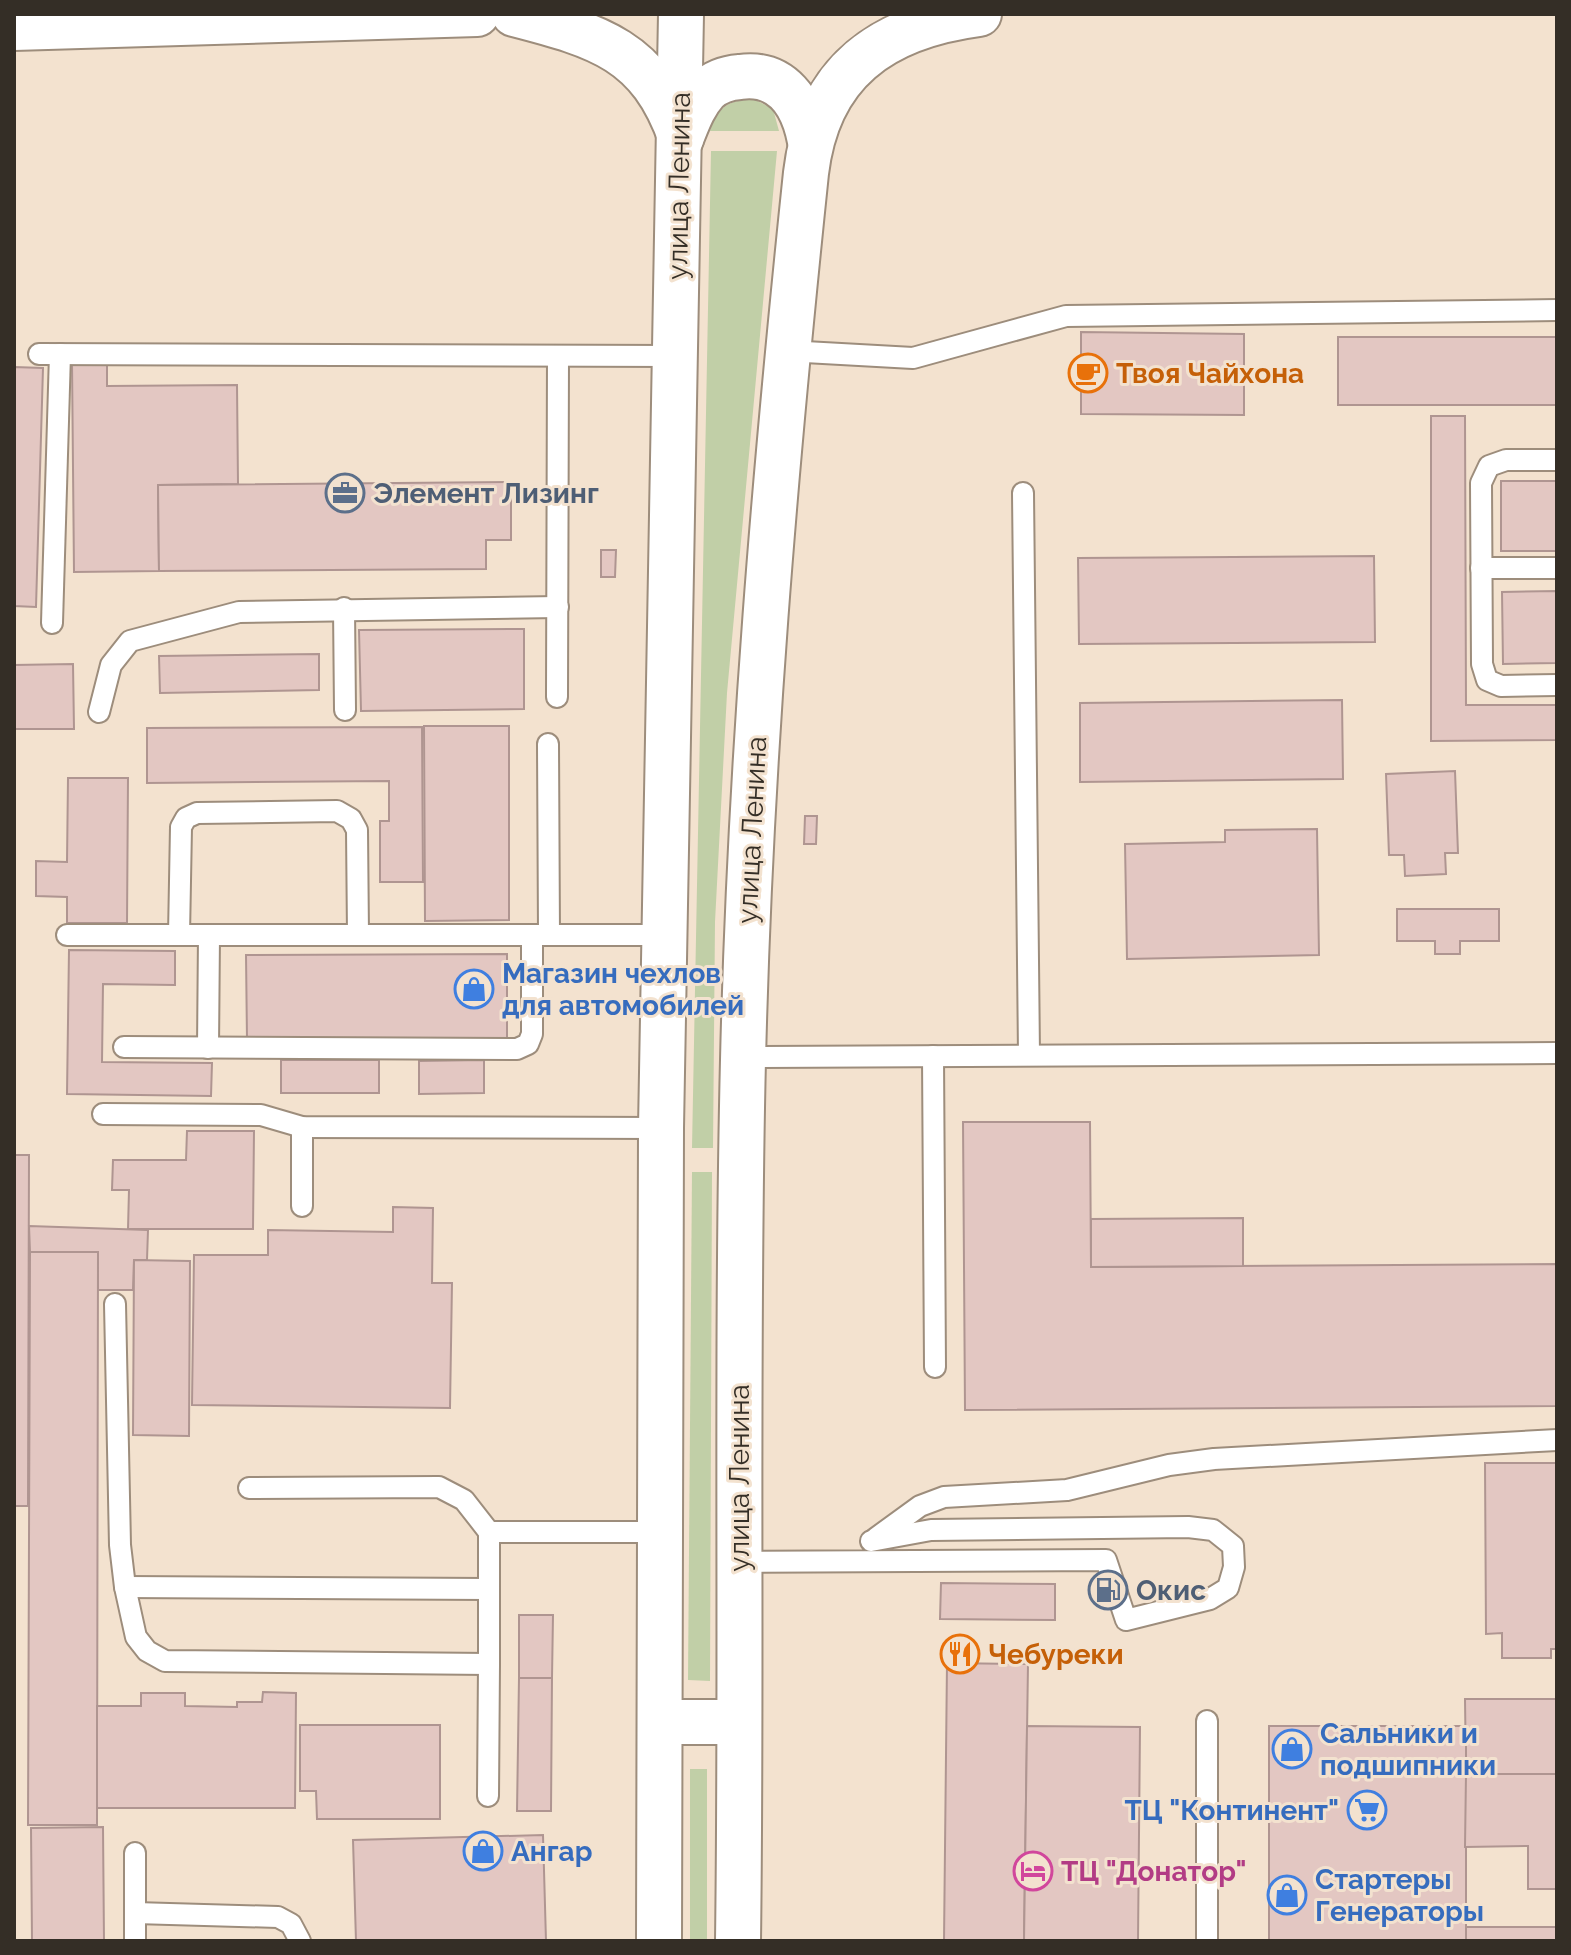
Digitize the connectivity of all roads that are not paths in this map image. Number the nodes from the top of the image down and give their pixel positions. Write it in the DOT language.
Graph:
graph roads {
  1 [pos="477,14"];
  2 [pos="514,14"];
  3 [pos="682,14"];
  4 [pos="979,14"];
  5 [pos="14,28"];
  6 [pos="681,139"];
  7 [pos="810,141"];
  8 [pos="1557,310"];
  9 [pos="787,351"];
  10 [pos="558,356"];
  11 [pos="677,356"];
  12 [pos="1557,460"];
  13 [pos="1023,493"];
  14 [pos="1481,568"];
  15 [pos="1557,568"];
  16 [pos="558,607"];
  17 [pos="344,608"];
  18 [pos="52,623"];
  19 [pos="1557,685"];
  20 [pos="557,697"];
  21 [pos="345,710"];
  22 [pos="99,712"];
  23 [pos="548,744"];
  24 [pos="67,935"];
  25 [pos="179,935"];
  26 [pos="209,935"];
  27 [pos="358,935"];
  28 [pos="540,935"];
  29 [pos="666,935"];
  30 [pos="124,1047"];
  31 [pos="208,1048"];
  32 [pos="1557,1053"];
  33 [pos="1029,1055"];
  34 [pos="933,1056"];
  35 [pos="743,1057"];
  36 [pos="103,1114"];
  37 [pos="302,1127"];
  38 [pos="661,1128"];
  39 [pos="302,1206"];
  40 [pos="115,1304"];
  41 [pos="935,1367"];
  42 [pos="1557,1440"];
  43 [pos="249,1488"];
  44 [pos="489,1532"];
  45 [pos="661,1532"];
  46 [pos="871,1541"];
  47 [pos="739,1562"];
  48 [pos="840,1563"];
  49 [pos="125,1587"];
  50 [pos="488,1589"];
  51 [pos="489,1664"];
  52 [pos="1207,1721"];
  53 [pos="660,1722"];
  54 [pos="738,1722"];
  55 [pos="488,1796"];
  56 [pos="135,1853"];
  57 [pos="135,1913"];
  58 [pos="135,1941"];
  59 [pos="300,1941"];
  60 [pos="659,1941"];
  61 [pos="738,1941"];
  62 [pos="1207,1941"];
  1 -- 5 [label="main road"];
  2 -- 6 [label="main road"];
  3 -- 6 [label="main road, улица Ленина"];
  4 -- 7 [label="main road, улица Ленина"];
  6 -- 7 [label="main road"];
  6 -- 11 [label="main road, улица Ленина"];
  7 -- 9 [label="main road, улица Ленина"];
  8 -- 9 [label="lane"];
  9 -- 35 [label="main road, улица Ленина"];
  10 -- 11 [label="lane"];
  10 -- 16 [label="lane"];
  10 -- 18 [label="lane"];
  11 -- 29 [label="main road, улица Ленина"];
  12 -- 14 [label="lane"];
  13 -- 33 [label="lane"];
  14 -- 15 [label="lane"];
  14 -- 19 [label="lane"];
  16 -- 17 [label="lane"];
  16 -- 20 [label="lane"];
  17 -- 21 [label="lane"];
  17 -- 22 [label="lane"];
  23 -- 28 [label="lane"];
  24 -- 25 [label="lane"];
  25 -- 26 [label="lane"];
  25 -- 27 [label="lane"];
  26 -- 27 [label="lane"];
  26 -- 31 [label="lane"];
  27 -- 28 [label="lane"];
  28 -- 29 [label="lane"];
  28 -- 31 [label="lane"];
  29 -- 38 [label="main road, улица Ленина"];
  30 -- 31 [label="lane"];
  32 -- 33 [label="lane"];
  33 -- 34 [label="lane"];
  34 -- 35 [label="lane"];
  34 -- 41 [label="lane"];
  35 -- 47 [label="main road, улица Ленина"];
  36 -- 37 [label="lane"];
  37 -- 38 [label="lane"];
  37 -- 39 [label="lane"];
  38 -- 45 [label="main road, улица Ленина"];
  40 -- 49 [label="lane"];
  42 -- 46 [label="lane"];
  43 -- 44 [label="lane"];
  44 -- 45 [label="lane"];
  44 -- 50 [label="lane"];
  45 -- 53 [label="main road, улица Ленина"];
  46 -- 48 [label="lane"];
  46 -- 48 [label="lane"];
  47 -- 48 [label="lane"];
  47 -- 54 [label="main road, улица Ленина"];
  49 -- 50 [label="lane"];
  49 -- 51 [label="lane"];
  50 -- 51 [label="lane"];
  51 -- 55 [label="lane"];
  52 -- 62 [label="lane"];
  53 -- 54 [label="main road"];
  53 -- 60 [label="main road, улица Ленина"];
  54 -- 61 [label="main road, улица Ленина"];
  56 -- 57 [label="lane"];
  57 -- 58 [label="lane"];
  57 -- 59 [label="lane"];
}
